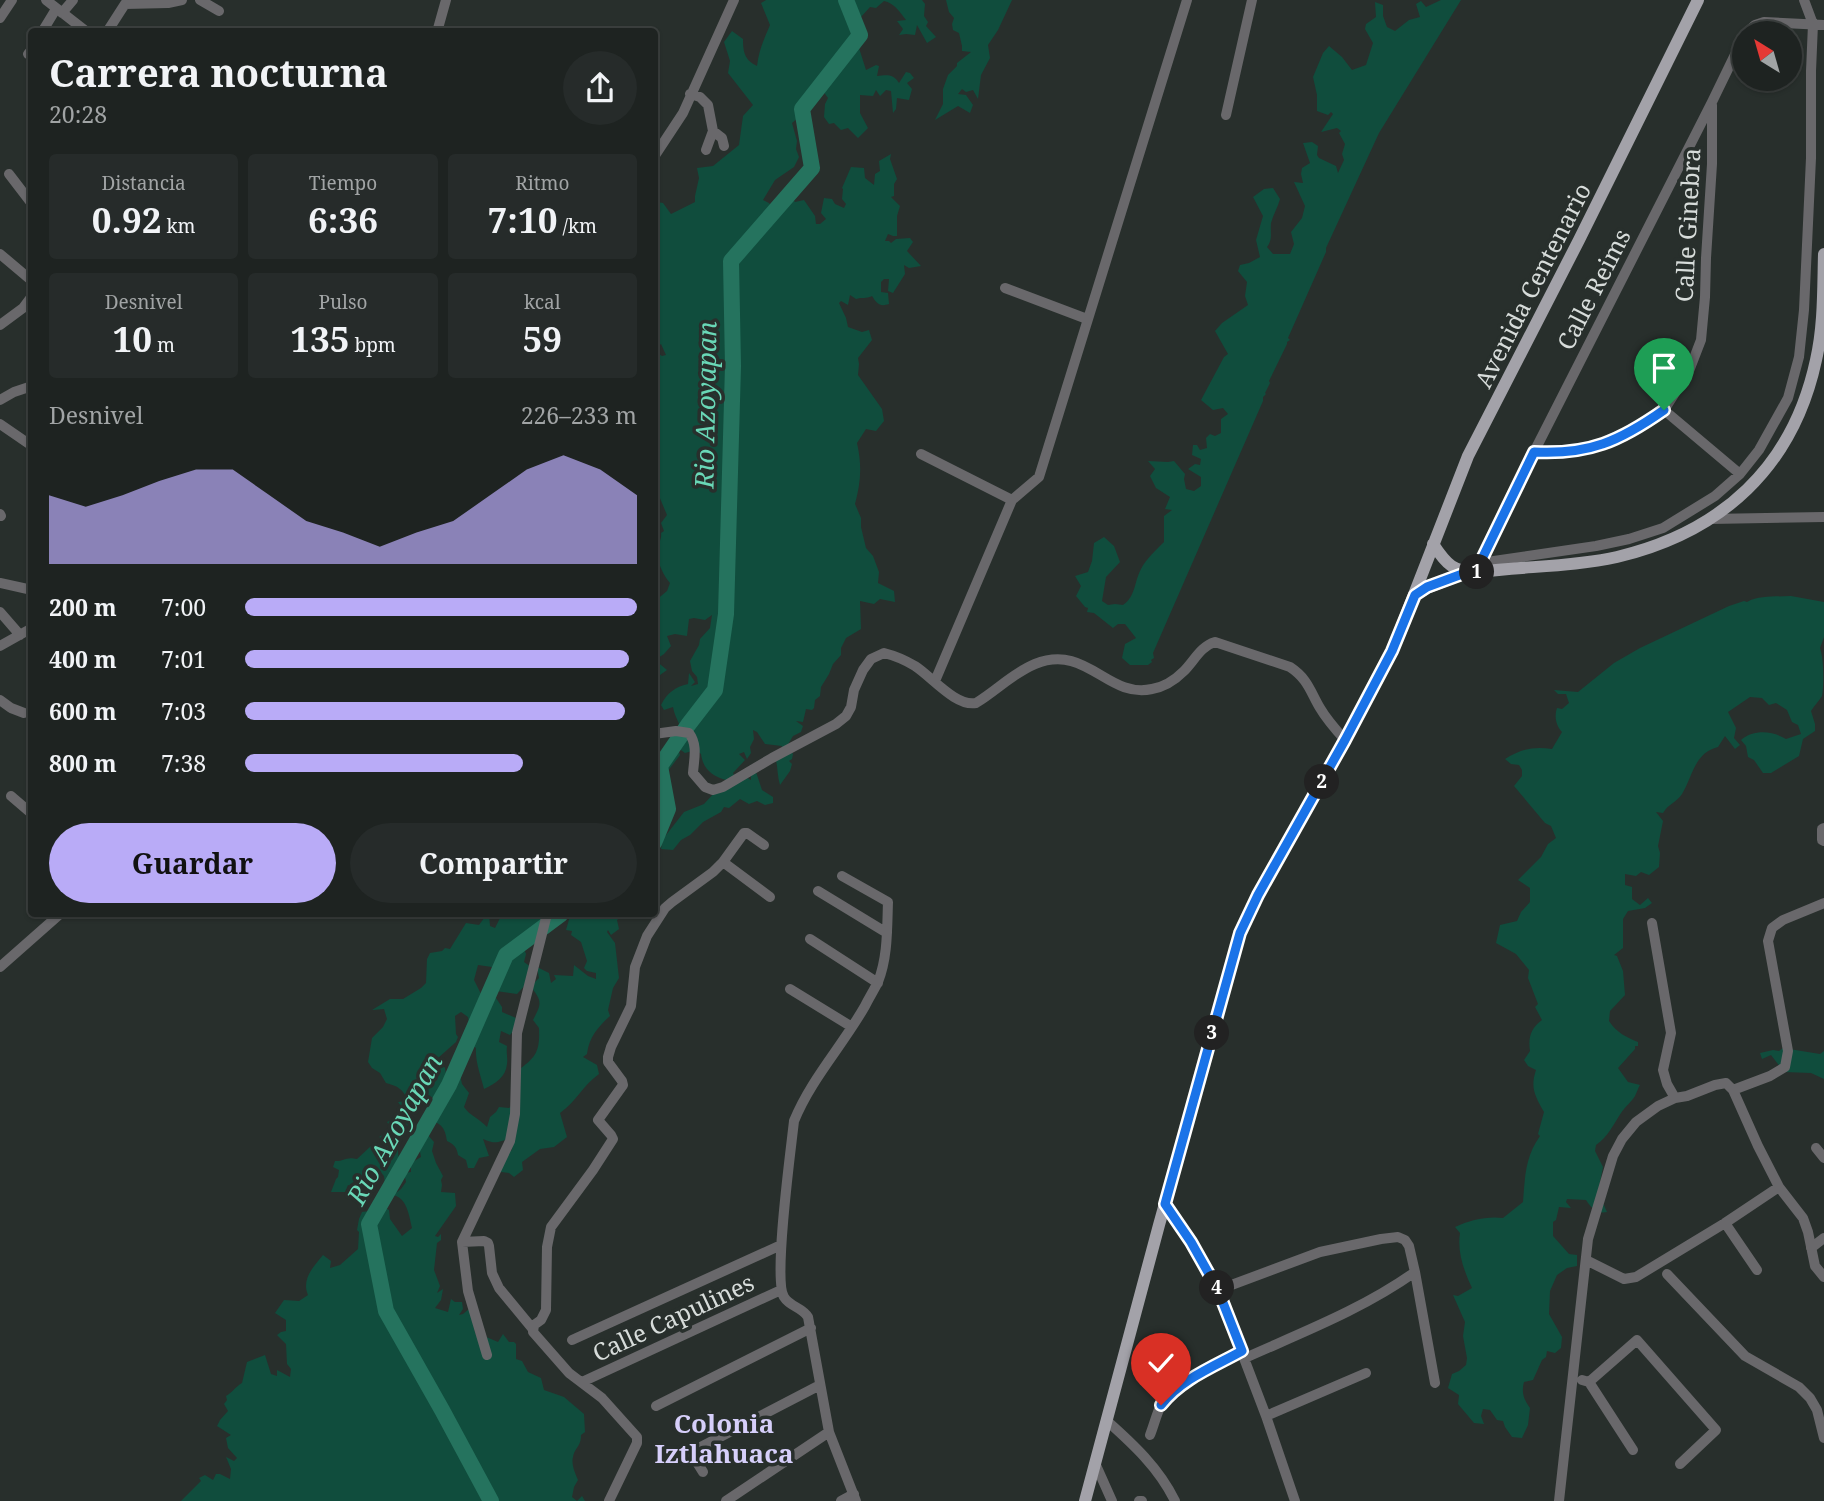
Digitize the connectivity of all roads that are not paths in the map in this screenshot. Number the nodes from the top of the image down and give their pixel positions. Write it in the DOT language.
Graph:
graph roads {
  1 [pos="12,0"];
  2 [pos="46,0"];
  3 [pos="73,0"];
  4 [pos="181,0"];
  5 [pos="200,0"];
  6 [pos="446,0"];
  7 [pos="734,0"];
  8 [pos="1187,0"];
  9 [pos="1252,0"];
  10 [pos="1698,0"];
  11 [pos="1804,0"];
  12 [pos="59,11"];
  13 [pos="219,11"];
  14 [pos="0,18"];
  15 [pos="1819,25"];
  16 [pos="45,28"];
  17 [pos="82,28"];
  18 [pos="110,28"];
  19 [pos="438,28"];
  20 [pos="1732,61"];
  21 [pos="690,94"];
  22 [pos="1712,102"];
  23 [pos="1226,115"];
  24 [pos="713,131"];
  25 [pos="724,146"];
  26 [pos="706,150"];
  27 [pos="658,151"];
  28 [pos="9,174"];
  29 [pos="28,199"];
  30 [pos="0,254"];
  31 [pos="1824,254"];
  32 [pos="28,278"];
  33 [pos="1005,288"];
  34 [pos="28,301"];
  35 [pos="1087,319"];
  36 [pos="0,325"];
  37 [pos="28,387"];
  38 [pos="0,400"];
  39 [pos="1664,410"];
  40 [pos="0,424"];
  41 [pos="28,443"];
  42 [pos="1534,452"];
  43 [pos="921,454"];
  44 [pos="1740,474"];
  45 [pos="1012,500"];
  46 [pos="1824,517"];
  47 [pos="1710,519"];
  48 [pos="1433,544"];
  49 [pos="1480,567"];
  50 [pos="1465,573"];
  51 [pos="0,583"];
  52 [pos="28,589"];
  53 [pos="1415,595"];
  54 [pos="0,612"];
  55 [pos="28,630"];
  56 [pos="20,635"];
  57 [pos="0,646"];
  58 [pos="935,681"];
  59 [pos="0,699"];
  60 [pos="24,713"];
  61 [pos="658,733"];
  62 [pos="1345,740"];
  63 [pos="11,796"];
  64 [pos="28,811"];
  65 [pos="1824,828"];
  66 [pos="1824,841"];
  67 [pos="764,845"];
  68 [pos="723,862"];
  69 [pos="842,876"];
  70 [pos="818,891"];
  71 [pos="770,897"];
  72 [pos="1824,903"];
  73 [pos="58,917"];
  74 [pos="546,917"];
  75 [pos="1652,923"];
  76 [pos="887,933"];
  77 [pos="810,939"];
  78 [pos="0,968"];
  79 [pos="877,983"];
  80 [pos="790,989"];
  81 [pos="852,1027"];
  82 [pos="1734,1090"];
  83 [pos="1675,1098"];
  84 [pos="1816,1148"];
  85 [pos="1824,1158"];
  86 [pos="1779,1187"];
  87 [pos="1165,1204"];
  88 [pos="1725,1223"];
  89 [pos="1824,1238"];
  90 [pos="463,1242"];
  91 [pos="781,1245"];
  92 [pos="1811,1248"];
  93 [pos="1586,1260"];
  94 [pos="1757,1270"];
  95 [pos="1415,1272"];
  96 [pos="1667,1274"];
  97 [pos="1824,1277"];
  98 [pos="781,1290"];
  99 [pos="1218,1290"];
  100 [pos="532,1328"];
  101 [pos="811,1328"];
  102 [pos="572,1340"];
  103 [pos="487,1355"];
  104 [pos="1244,1355"];
  105 [pos="1366,1373"];
  106 [pos="1573,1376"];
  107 [pos="582,1382"];
  108 [pos="1589,1382"];
  109 [pos="1435,1383"];
  110 [pos="820,1385"];
  111 [pos="656,1406"];
  112 [pos="1266,1416"];
  113 [pos="1106,1420"];
  114 [pos="829,1432"];
  115 [pos="1150,1435"];
  116 [pos="1824,1438"];
  117 [pos="1633,1450"];
  118 [pos="1095,1464"];
  119 [pos="1680,1464"];
  120 [pos="703,1472"];
  121 [pos="855,1498"];
  122 [pos="609,1501"];
  123 [pos="726,1501"];
  124 [pos="841,1501"];
  125 [pos="1085,1501"];
  126 [pos="1112,1501"];
  127 [pos="1175,1501"];
  128 [pos="1295,1501"];
  129 [pos="1559,1501"];
  1 -- 14 [label="street"];
  2 -- 12 [label="street"];
  3 -- 12 [label="street"];
  4 -- 18 [label="street"];
  5 -- 13 [label="street"];
  6 -- 19 [label="street"];
  7 -- 21 [label="street"];
  8 -- 35 [label="street"];
  9 -- 23 [label="street"];
  10 -- 48 [label="main road, Avenida Centenario"];
  11 -- 15 [label="street"];
  12 -- 16 [label="street"];
  12 -- 17 [label="street"];
  15 -- 44 [label="street"];
  20 -- 22 [label="street, Calle Reims"];
  21 -- 24 [label="street"];
  21 -- 27 [label="street"];
  22 -- 39 [label="street, Calle Ginebra"];
  22 -- 42 [label="street, Calle Reims"];
  24 -- 25 [label="street"];
  24 -- 26 [label="street"];
  28 -- 29 [label="street"];
  30 -- 32 [label="street"];
  31 -- 47 [label="main road"];
  33 -- 35 [label="street"];
  34 -- 36 [label="street"];
  35 -- 45 [label="street"];
  37 -- 38 [label="street"];
  39 -- 42 [label="street, Calle Ginebra"];
  39 -- 44 [label="street"];
  40 -- 41 [label="street"];
  42 -- 49 [label="street, Calle Reims"];
  43 -- 45 [label="street"];
  44 -- 49 [label="street"];
  45 -- 58 [label="street"];
  46 -- 47 [label="street"];
  47 -- 49 [label="main road"];
  48 -- 50 [label="main road"];
  48 -- 53 [label="main road, Avenida Centenario"];
  49 -- 50 [label="main road"];
  50 -- 53 [label="main road"];
  51 -- 52 [label="street"];
  53 -- 62 [label="main road, Avenida Centenario"];
  54 -- 56 [label="street"];
  55 -- 56 [label="street"];
  56 -- 57 [label="street"];
  58 -- 61 [label="street"];
  58 -- 62 [label="street"];
  59 -- 60 [label="street"];
  62 -- 87 [label="main road, Avenida Centenario"];
  63 -- 64 [label="street"];
  65 -- 66 [label="street"];
  67 -- 68 [label="street"];
  68 -- 71 [label="street"];
  68 -- 100 [label="street"];
  69 -- 76 [label="street"];
  70 -- 76 [label="street"];
  72 -- 82 [label="street"];
  73 -- 78 [label="street"];
  74 -- 90 [label="street"];
  75 -- 83 [label="street"];
  76 -- 79 [label="street"];
  77 -- 79 [label="street"];
  79 -- 81 [label="street"];
  80 -- 81 [label="street"];
  81 -- 91 [label="street"];
  82 -- 83 [label="street"];
  82 -- 86 [label="street"];
  83 -- 93 [label="street"];
  84 -- 85 [label="street"];
  86 -- 88 [label="street"];
  86 -- 92 [label="street"];
  87 -- 99 [label="street"];
  87 -- 113 [label="main road, Avenida Centenario"];
  88 -- 93 [label="street"];
  88 -- 94 [label="street"];
  89 -- 92 [label="street"];
  90 -- 100 [label="street"];
  90 -- 103 [label="street"];
  91 -- 98 [label="street"];
  91 -- 102 [label="street"];
  92 -- 97 [label="street"];
  93 -- 106 [label="street"];
  95 -- 99 [label="street"];
  95 -- 104 [label="street"];
  95 -- 109 [label="street"];
  96 -- 116 [label="street"];
  98 -- 101 [label="street"];
  98 -- 107 [label="street, Calle Capulines"];
  99 -- 104 [label="street"];
  100 -- 107 [label="street"];
  101 -- 110 [label="street"];
  101 -- 111 [label="street"];
  104 -- 112 [label="street"];
  104 -- 115 [label="street"];
  105 -- 112 [label="street"];
  106 -- 108 [label="street"];
  106 -- 129 [label="street"];
  107 -- 122 [label="street"];
  108 -- 117 [label="street"];
  108 -- 119 [label="street"];
  110 -- 114 [label="street"];
  110 -- 120 [label="street"];
  112 -- 128 [label="street"];
  113 -- 118 [label="main road, Avenida Centenario"];
  113 -- 127 [label="street"];
  114 -- 121 [label="street"];
  114 -- 123 [label="street"];
  118 -- 125 [label="main road, Avenida Centenario"];
  118 -- 126 [label="street"];
  121 -- 124 [label="street"];
}
